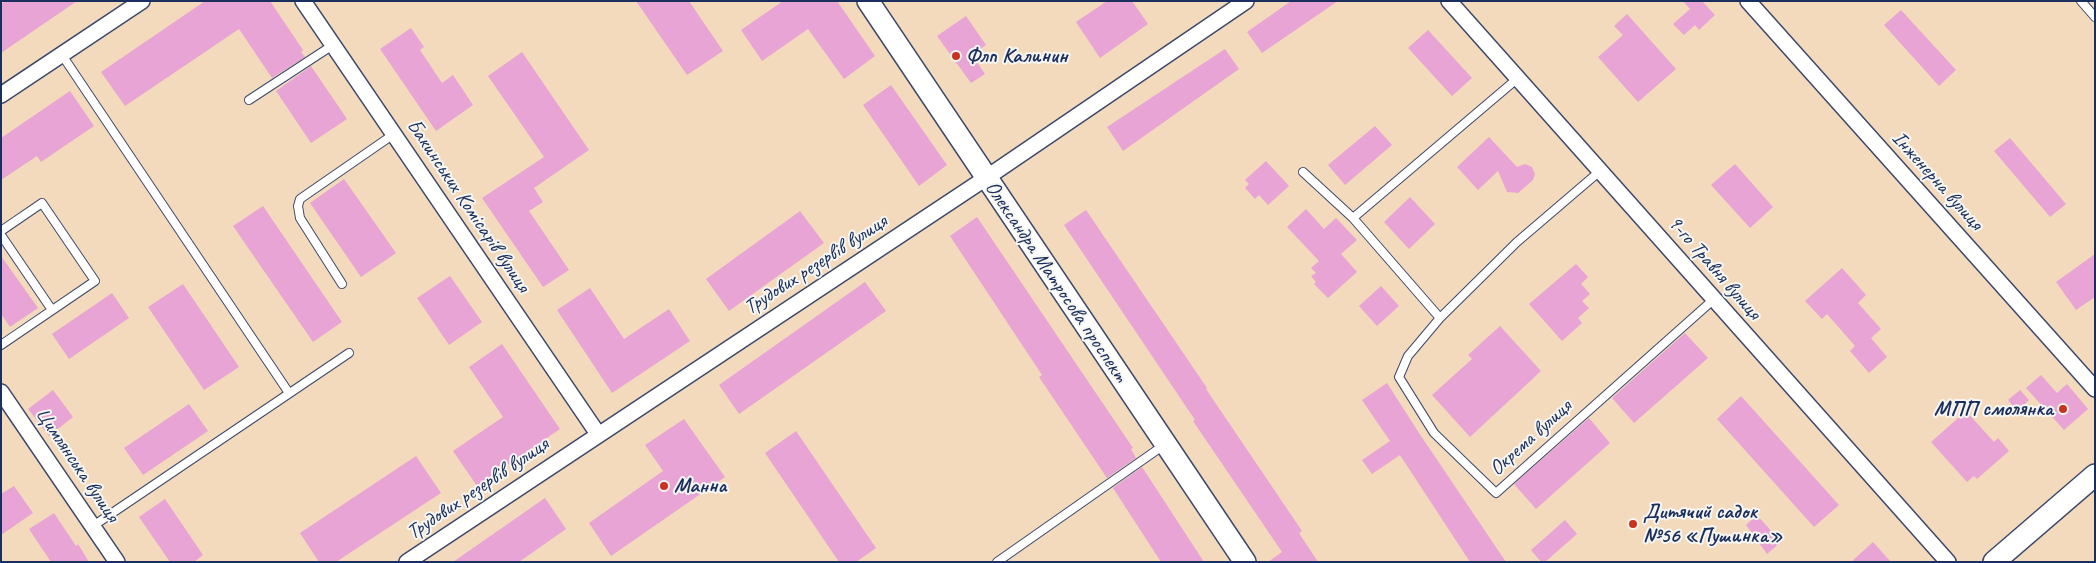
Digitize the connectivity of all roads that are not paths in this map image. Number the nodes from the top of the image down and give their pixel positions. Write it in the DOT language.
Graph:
graph roads {
  1 [pos="142,1"];
  2 [pos="303,1"];
  3 [pos="868,1"];
  4 [pos="1246,1"];
  5 [pos="1449,1"];
  6 [pos="1748,1"];
  7 [pos="2081,1"];
  8 [pos="2095,17"];
  9 [pos="333,45"];
  10 [pos="62,54"];
  11 [pos="1518,78"];
  12 [pos="1,95"];
  13 [pos="249,100"];
  14 [pos="394,134"];
  15 [pos="1600,171"];
  16 [pos="1303,172"];
  17 [pos="986,178"];
  18 [pos="1353,218"];
  19 [pos="1,231"];
  20 [pos="1,235"];
  21 [pos="342,284"];
  22 [pos="1713,300"];
  23 [pos="52,310"];
  24 [pos="1440,318"];
  25 [pos="1,344"];
  26 [pos="349,353"];
  27 [pos="2095,389"];
  28 [pos="1,392"];
  29 [pos="289,393"];
  30 [pos="598,434"];
  31 [pos="1166,444"];
  32 [pos="2095,476"];
  33 [pos="93,526"];
  34 [pos="2003,559"];
  35 [pos="117,562"];
  36 [pos="408,562"];
  37 [pos="997,562"];
  38 [pos="1245,562"];
  39 [pos="1948,562"];
  1 -- 10 [label="street"];
  2 -- 9 [label="street, Бакинських Комісарів вулиця"];
  3 -- 17 [label="main road, Олександра Матросова проспект"];
  4 -- 17 [label="street, Трудових резервів вулиця"];
  5 -- 11 [label="street, 9-го Травня вулиця"];
  6 -- 27 [label="street, Інженерна вулиця"];
  7 -- 8 [label="lane"];
  9 -- 13 [label="lane"];
  9 -- 14 [label="street, Бакинських Комісарів вулиця"];
  10 -- 12 [label="street"];
  10 -- 29 [label="lane"];
  11 -- 15 [label="street, 9-го Травня вулиця"];
  11 -- 18 [label="lane"];
  14 -- 21 [label="lane"];
  14 -- 30 [label="street, Бакинських Комісарів вулиця"];
  15 -- 22 [label="street, 9-го Травня вулиця"];
  15 -- 24 [label="lane, Окрема вулиця"];
  16 -- 18 [label="lane"];
  17 -- 30 [label="street, Трудових резервів вулиця"];
  17 -- 31 [label="main road, Олександра Матросова проспект"];
  18 -- 24 [label="lane"];
  19 -- 23 [label="lane"];
  20 -- 23 [label="lane"];
  22 -- 24 [label="lane, Окрема вулиця"];
  22 -- 39 [label="street, 9-го Травня вулиця"];
  23 -- 25 [label="lane"];
  26 -- 29 [label="lane"];
  28 -- 33 [label="street, Цимлянська вулиця"];
  29 -- 33 [label="lane"];
  30 -- 36 [label="street, Трудових резервів вулиця"];
  31 -- 37 [label="lane"];
  31 -- 38 [label="main road, Олександра Матросова проспект"];
  32 -- 34 [label="main road"];
  33 -- 35 [label="street, Цимлянська вулиця"];
}
